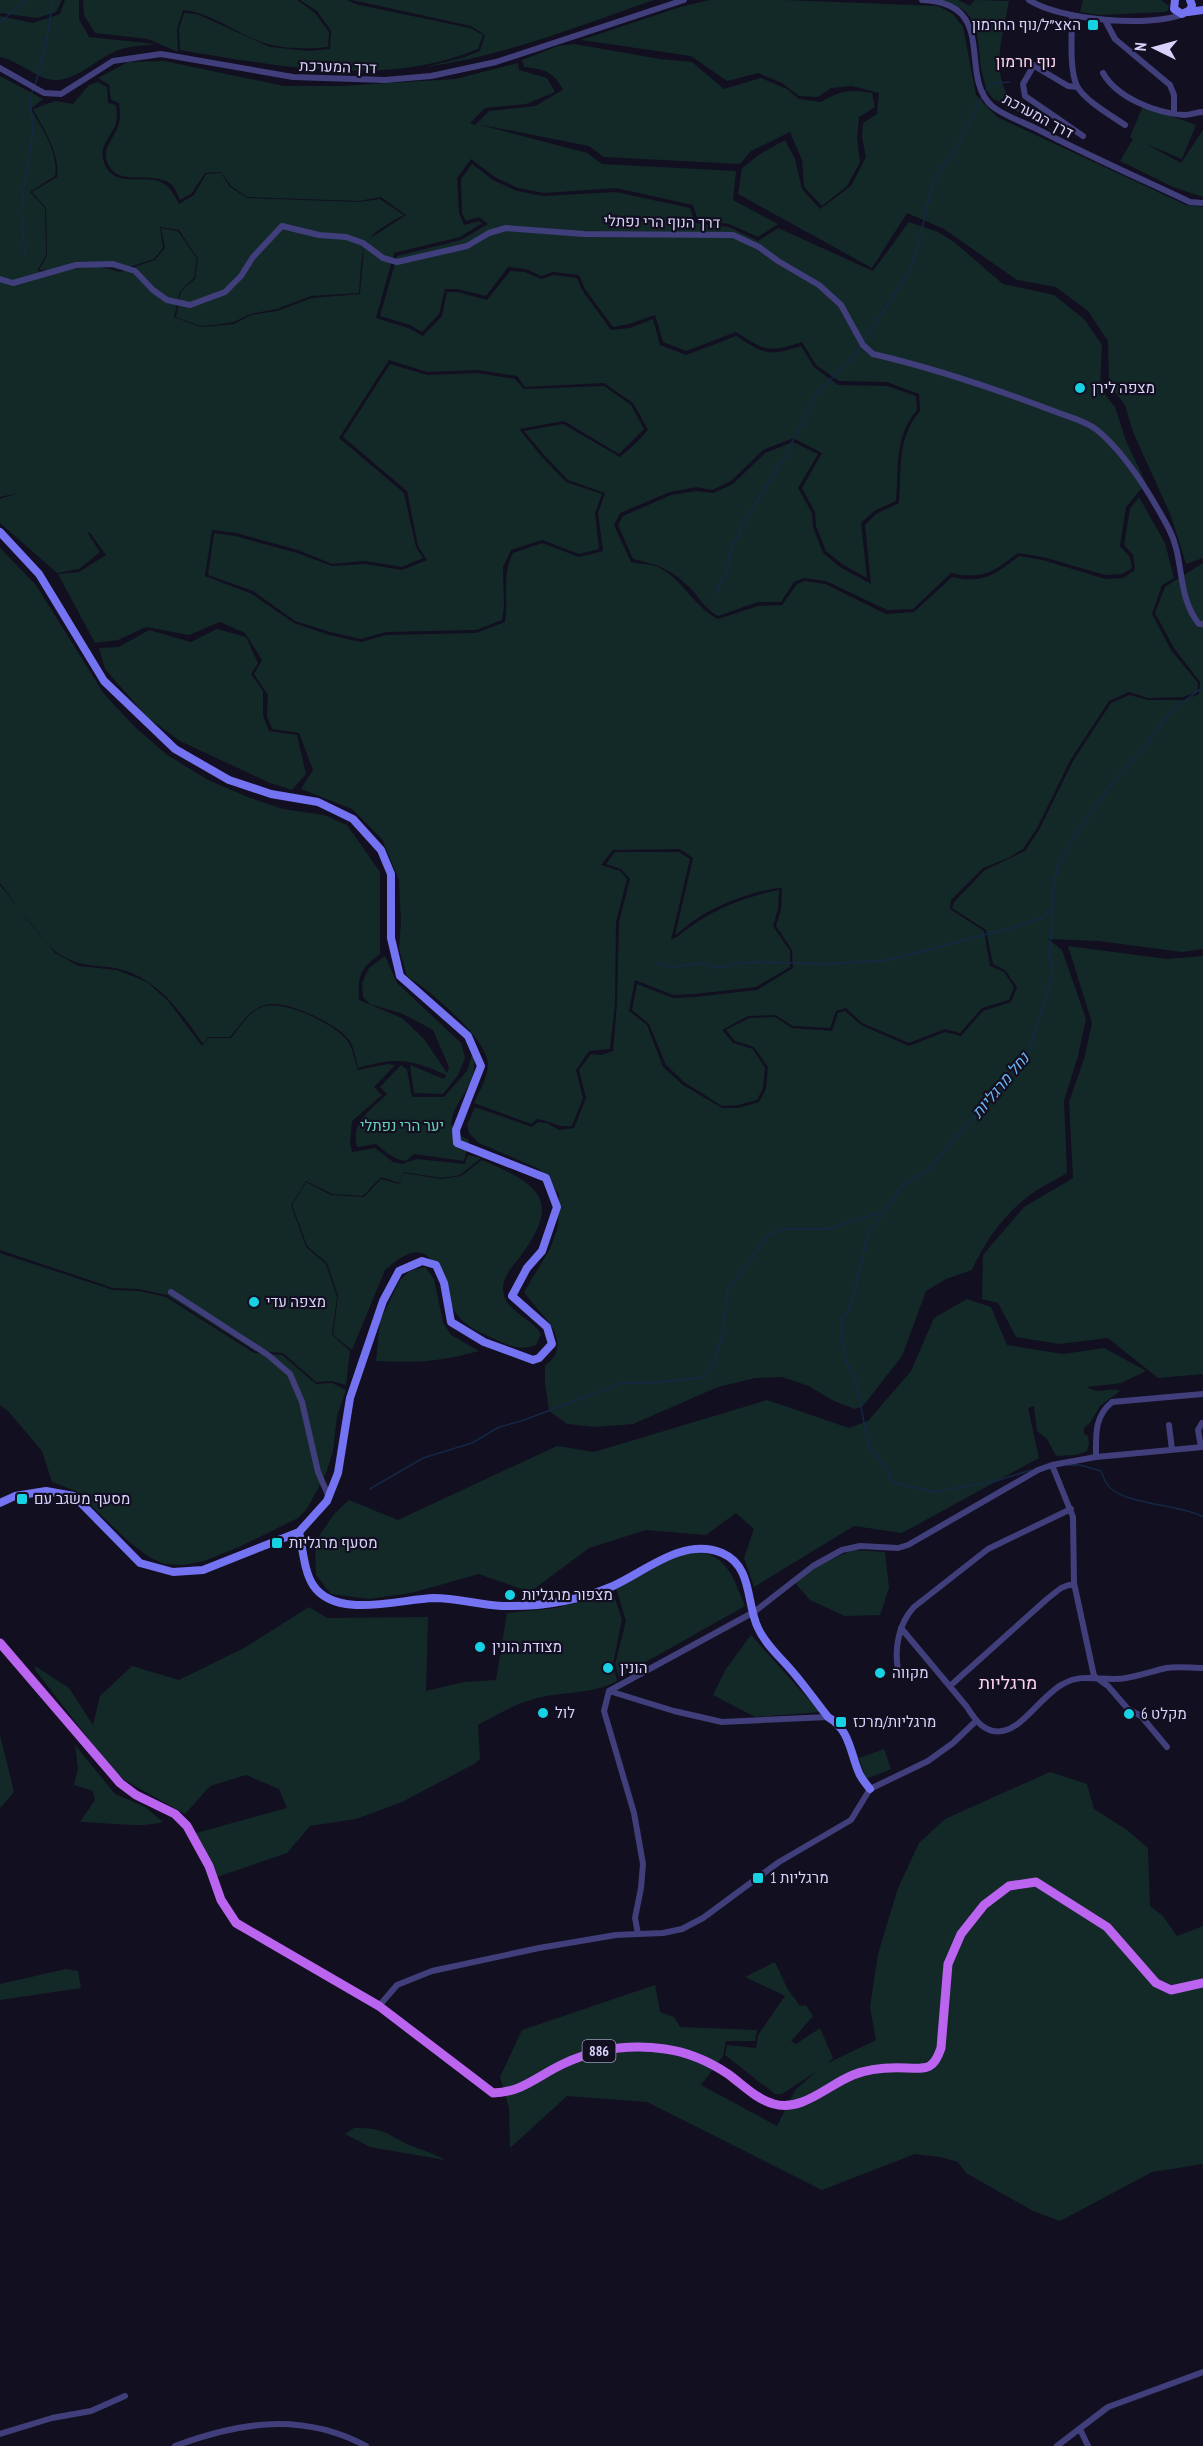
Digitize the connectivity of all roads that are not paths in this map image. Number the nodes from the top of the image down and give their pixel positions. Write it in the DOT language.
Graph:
graph roads {
  1 [pos="684,0"];
  2 [pos="922,0"];
  3 [pos="1029,0"];
  4 [pos="1191,1"];
  5 [pos="1173,4"];
  6 [pos="1203,10"];
  7 [pos="1185,13"];
  8 [pos="1072,15"];
  9 [pos="1167,19"];
  10 [pos="1105,20"];
  11 [pos="0,68"];
  12 [pos="1103,72"];
  13 [pos="1077,87"];
  14 [pos="1174,112"];
  15 [pos="1203,112"];
  16 [pos="1125,125"];
  17 [pos="1083,136"];
  18 [pos="1203,203"];
  19 [pos="0,279"];
  20 [pos="0,532"];
  21 [pos="1203,624"];
  22 [pos="171,1292"];
  23 [pos="1203,1394"];
  24 [pos="1202,1423"];
  25 [pos="1170,1425"];
  26 [pos="1202,1447"];
  27 [pos="1172,1450"];
  28 [pos="1096,1457"];
  29 [pos="1052,1465"];
  30 [pos="329,1497"];
  31 [pos="0,1503"];
  32 [pos="1071,1509"];
  33 [pos="299,1532"];
  34 [pos="1074,1583"];
  35 [pos="754,1612"];
  36 [pos="901,1628"];
  37 [pos="0,1643"];
  38 [pos="1203,1668"];
  39 [pos="898,1670"];
  40 [pos="1094,1676"];
  41 [pos="950,1686"];
  42 [pos="609,1691"];
  43 [pos="828,1717"];
  44 [pos="976,1721"];
  45 [pos="1167,1747"];
  46 [pos="870,1789"];
  47 [pos="638,1934"];
  48 [pos="1203,1983"];
  49 [pos="379,2006"];
  50 [pos="1203,2373"];
  51 [pos="125,2396"];
  52 [pos="1080,2429"];
  53 [pos="0,2434"];
  54 [pos="176,2446"];
  55 [pos="366,2446"];
  56 [pos="1057,2446"];
  57 [pos="1088,2446"];
  1 -- 11 [label="street, דרך המערכת"];
  2 -- 18 [label="street, דרך המערכת"];
  3 -- 8 [label="street"];
  4 -- 6 [label="main road"];
  4 -- 7 [label="main road"];
  5 -- 7 [label="main road"];
  5 -- 9 [label="street"];
  6 -- 7 [label="main road"];
  7 -- 9 [label="street"];
  8 -- 10 [label="street"];
  8 -- 13 [label="street"];
  9 -- 10 [label="street"];
  10 -- 14 [label="street"];
  12 -- 14 [label="street"];
  13 -- 16 [label="street"];
  13 -- 17 [label="street"];
  14 -- 15 [label="street"];
  19 -- 21 [label="street, דרך הנוף הרי נפתלי"];
  20 -- 30 [label="main road"];
  22 -- 30 [label="street"];
  23 -- 28 [label="street"];
  24 -- 26 [label="street"];
  25 -- 27 [label="street"];
  26 -- 27 [label="street"];
  27 -- 28 [label="street"];
  28 -- 29 [label="street"];
  29 -- 32 [label="street"];
  29 -- 35 [label="street"];
  30 -- 33 [label="main road"];
  31 -- 33 [label="main road"];
  32 -- 34 [label="street"];
  32 -- 36 [label="street"];
  33 -- 35 [label="main road"];
  34 -- 40 [label="street"];
  34 -- 41 [label="street"];
  35 -- 42 [label="street"];
  35 -- 43 [label="main road"];
  36 -- 39 [label="street"];
  36 -- 41 [label="street"];
  37 -- 49 [label="main road, 886"];
  38 -- 40 [label="street"];
  40 -- 44 [label="street"];
  40 -- 45 [label="street"];
  41 -- 44 [label="street"];
  42 -- 43 [label="street"];
  42 -- 47 [label="street"];
  43 -- 46 [label="main road"];
  44 -- 46 [label="street"];
  46 -- 47 [label="street"];
  47 -- 49 [label="street"];
  48 -- 49 [label="main road, 886"];
  50 -- 52 [label="street"];
  51 -- 53 [label="street"];
  52 -- 56 [label="street"];
  52 -- 57 [label="street"];
  54 -- 55 [label="street"];
}
